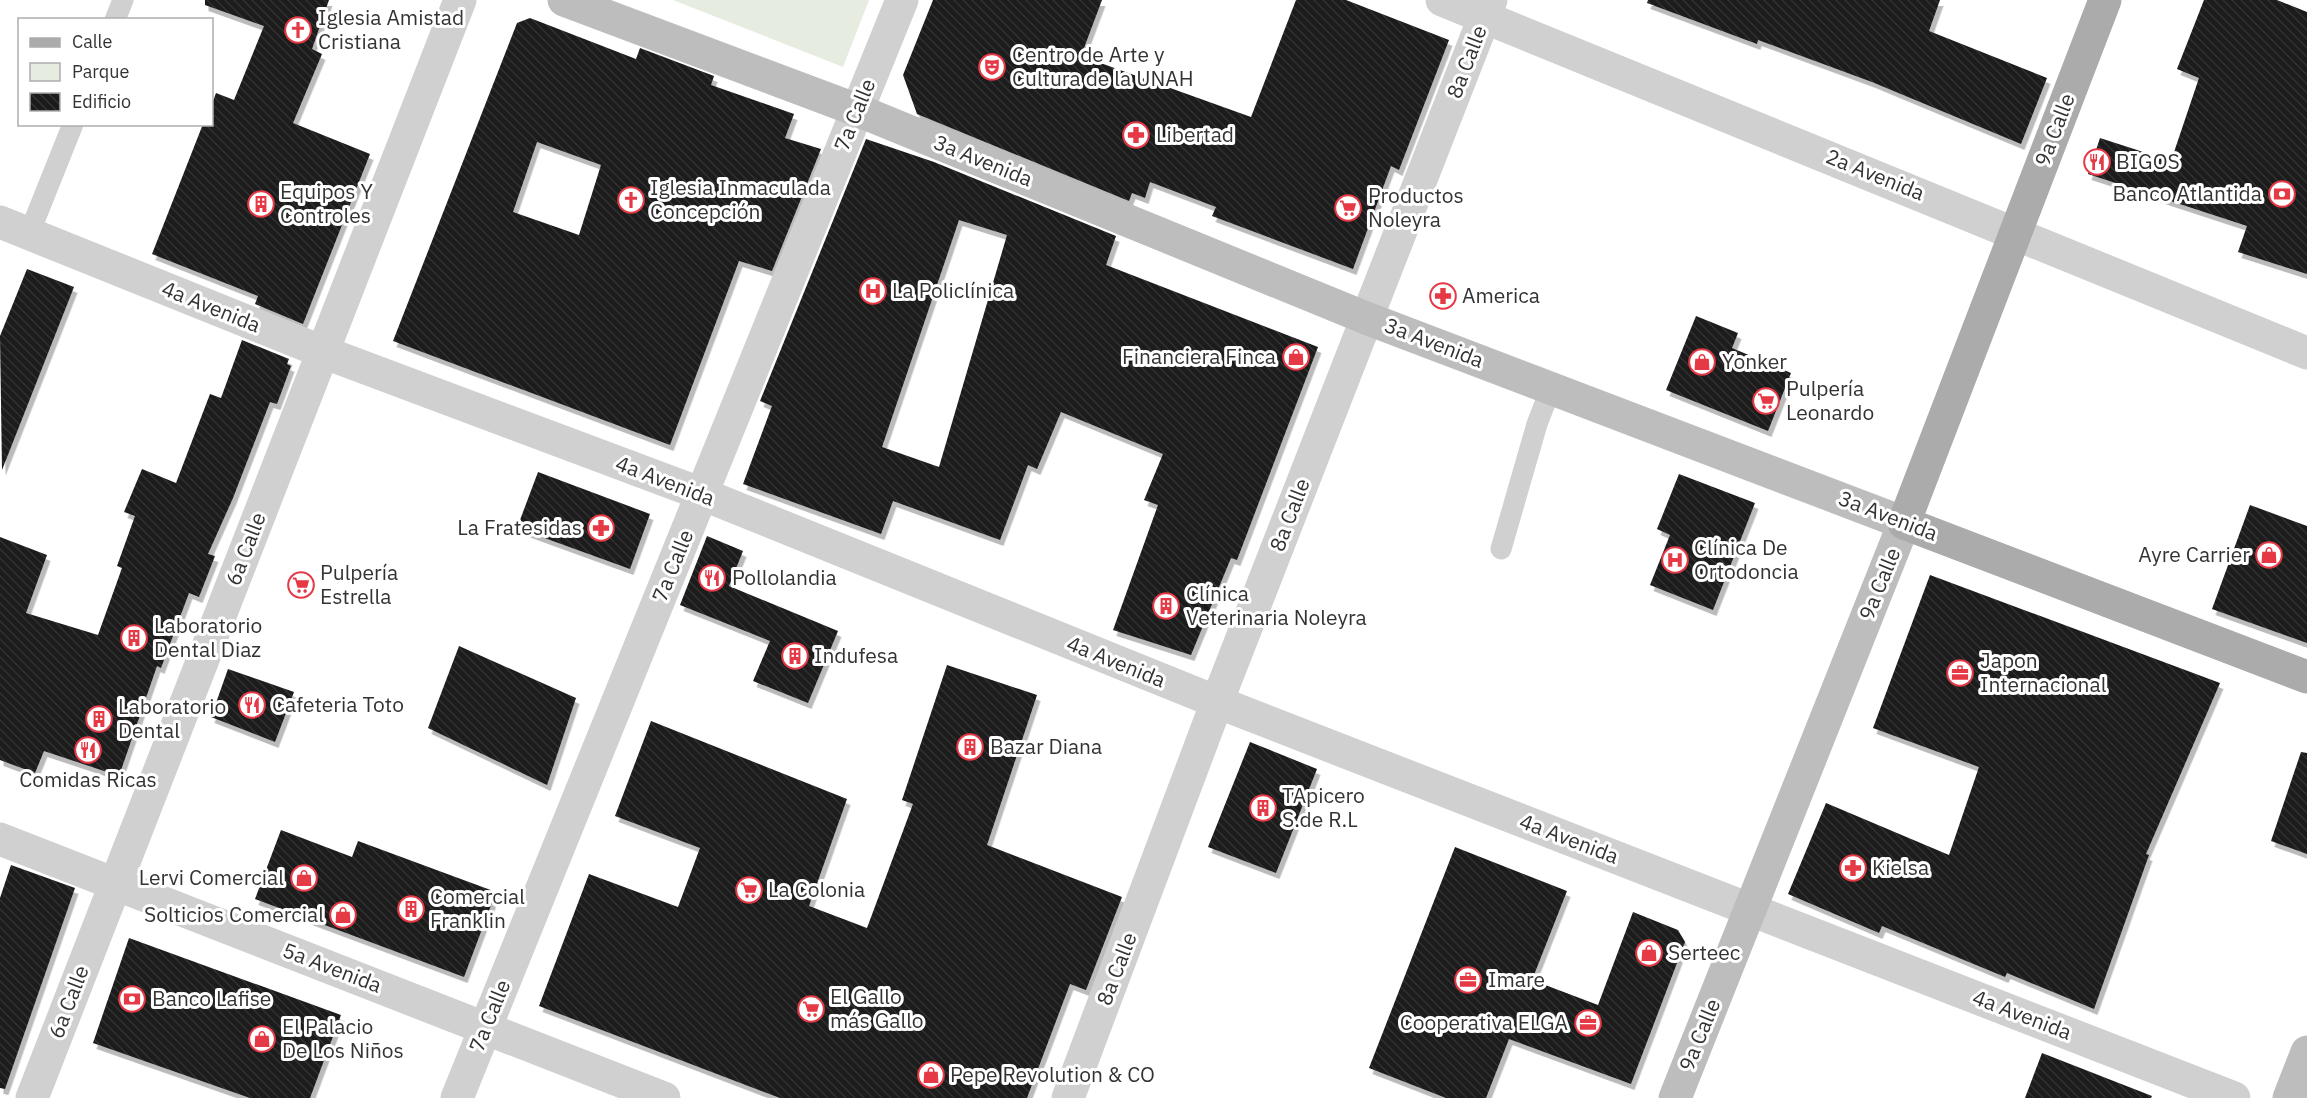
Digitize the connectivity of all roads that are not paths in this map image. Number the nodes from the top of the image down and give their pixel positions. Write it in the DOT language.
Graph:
graph roads {
  1 [pos="123,0"];
  2 [pos="460,0"];
  3 [pos="564,0"];
  4 [pos="902,0"];
  5 [pos="1442,0"];
  6 [pos="2105,0"];
  7 [pos="1488,8"];
  8 [pos="116,18"];
  9 [pos="857,110"];
  10 [pos="72,126"];
  11 [pos="14,228"];
  12 [pos="2016,232"];
  13 [pos="1366,318"];
  14 [pos="323,352"];
  15 [pos="2307,353"];
  16 [pos="1551,388"];
  17 [pos="702,494"];
  18 [pos="1904,522"];
  19 [pos="1501,549"];
  20 [pos="2307,677"];
  21 [pos="1217,702"];
  22 [pos="0,839"];
  23 [pos="115,884"];
  24 [pos="1750,909"];
  25 [pos="485,1028"];
  26 [pos="2307,1052"];
  27 [pos="32,1098"];
  28 [pos="457,1098"];
  29 [pos="664,1098"];
  30 [pos="1068,1098"];
  31 [pos="1675,1098"];
  32 [pos="2234,1098"];
  33 [pos="2289,1098"];
  1 -- 8 [label="lane"];
  2 -- 14 [label="street, 6a Calle"];
  3 -- 9 [label="street, 3a Avenida"];
  4 -- 9 [label="street, 7a Calle"];
  5 -- 7 [label="street, 2a Avenida"];
  6 -- 12 [label="main road, 9a Calle"];
  7 -- 12 [label="street, 2a Avenida"];
  7 -- 13 [label="street, 8a Calle"];
  9 -- 13 [label="street, 3a Avenida"];
  9 -- 17 [label="street, 7a Calle"];
  10 -- 11 [label="lane"];
  11 -- 14 [label="street, 4a Avenida"];
  12 -- 15 [label="street, 2a Avenida"];
  12 -- 18 [label="main road, 9a Calle"];
  13 -- 16 [label="street, 3a Avenida"];
  13 -- 21 [label="street, 8a Calle"];
  14 -- 17 [label="street, 4a Avenida"];
  14 -- 23 [label="street, 6a Calle"];
  16 -- 18 [label="street, 3a Avenida"];
  16 -- 19 [label="lane"];
  17 -- 21 [label="street, 4a Avenida"];
  17 -- 25 [label="street, 7a Calle"];
  18 -- 20 [label="main road, 3a Avenida"];
  18 -- 24 [label="street, 9a Calle"];
  21 -- 24 [label="street, 4a Avenida"];
  21 -- 30 [label="street, 8a Calle"];
  22 -- 23 [label="street, 5a Avenida"];
  23 -- 25 [label="street, 5a Avenida"];
  23 -- 27 [label="street, 6a Calle"];
  24 -- 31 [label="street, 9a Calle"];
  24 -- 32 [label="street, 4a Avenida"];
  25 -- 28 [label="street, 7a Calle"];
  25 -- 29 [label="street, 5a Avenida"];
  26 -- 33 [label="street"];
}
